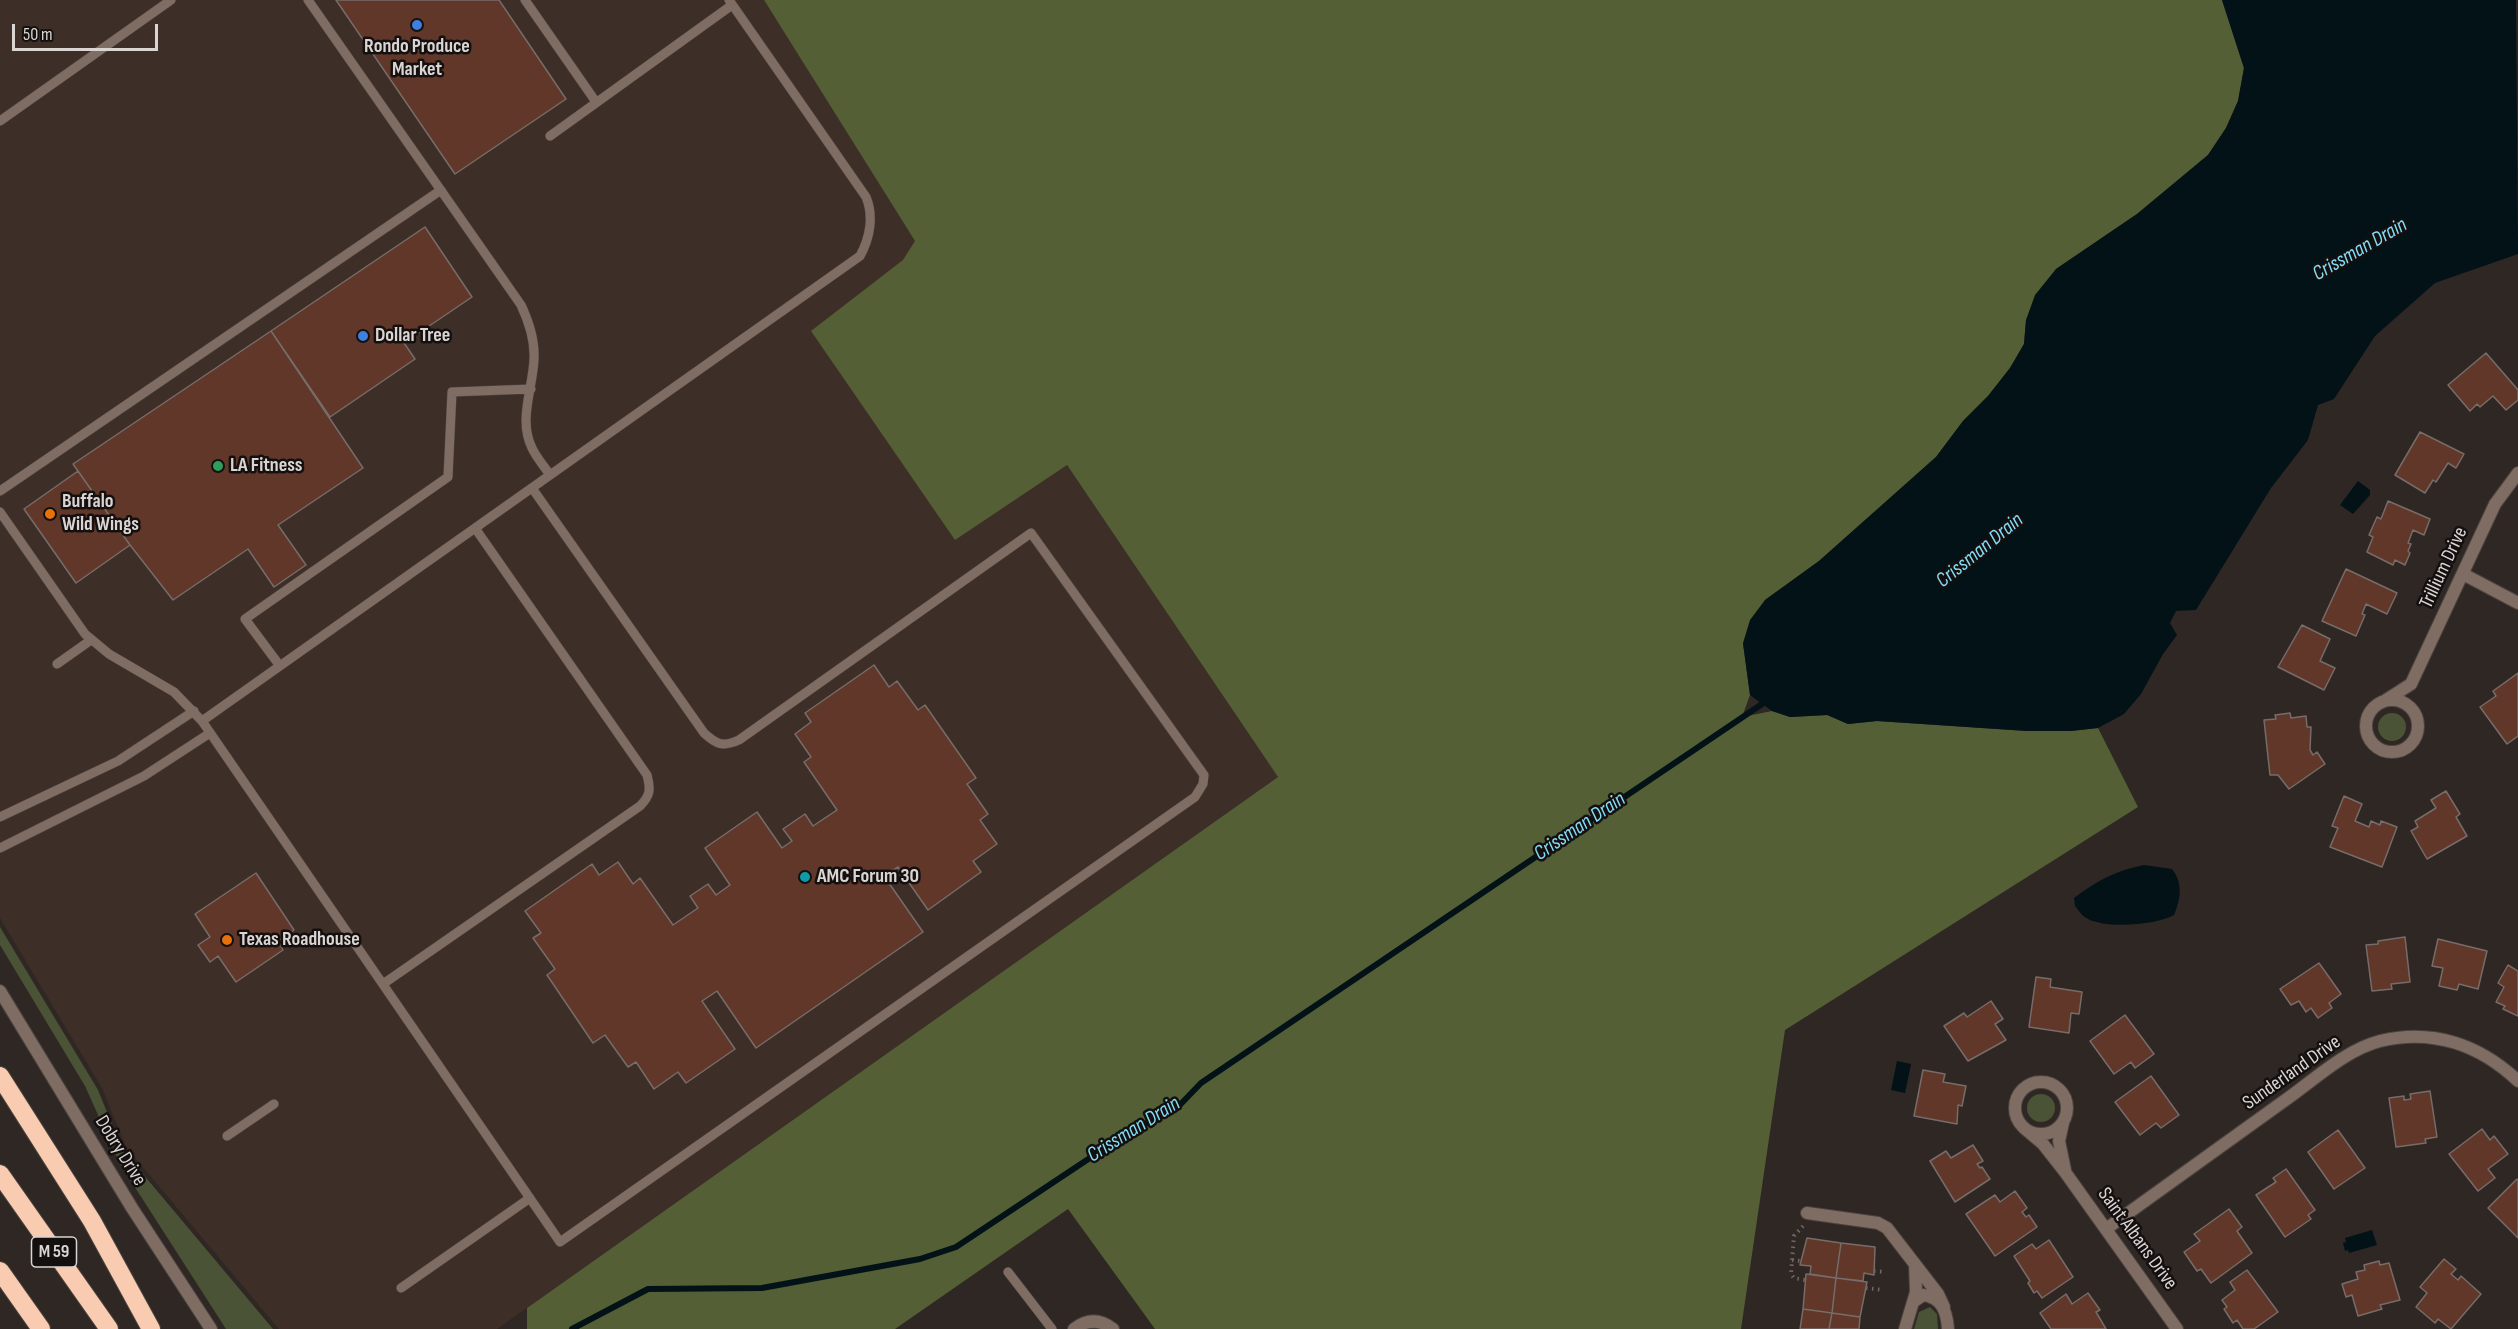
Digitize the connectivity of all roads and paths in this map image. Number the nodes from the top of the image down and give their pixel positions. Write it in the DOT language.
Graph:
graph roads {
  1 [pos="171,0"];
  2 [pos="308,0"];
  3 [pos="525,0"];
  4 [pos="731,2"];
  5 [pos="596,102"];
  6 [pos="0,121"];
  7 [pos="550,136"];
  8 [pos="441,190"];
  9 [pos="531,388"];
  10 [pos="2518,473"];
  11 [pos="550,475"];
  12 [pos="532,488"];
  13 [pos="0,491"];
  14 [pos="0,512"];
  15 [pos="475,528"];
  16 [pos="2463,574"];
  17 [pos="2518,603"];
  18 [pos="91,640"];
  19 [pos="57,664"];
  20 [pos="280,666"];
  21 [pos="2412,684"];
  22 [pos="2386,700"];
  23 [pos="194,711"];
  24 [pos="2416,714"];
  25 [pos="202,721"];
  26 [pos="210,733"];
  27 [pos="0,817"];
  28 [pos="0,848"];
  29 [pos="383,984"];
  30 [pos="0,991"];
  31 [pos="0,1076"];
  32 [pos="2518,1081"];
  33 [pos="274,1104"];
  34 [pos="2063,1123"];
  35 [pos="2024,1128"];
  36 [pos="227,1136"];
  37 [pos="2065,1172"];
  38 [pos="0,1174"];
  39 [pos="530,1198"];
  40 [pos="1806,1218"];
  41 [pos="2106,1229"];
  42 [pos="1792,1260"];
  43 [pos="1801,1262"];
  44 [pos="1914,1263"];
  45 [pos="0,1271"];
  46 [pos="1874,1271"];
  47 [pos="1008,1272"];
  48 [pos="1885,1272"];
  49 [pos="1805,1280"];
  50 [pos="401,1288"];
  51 [pos="1866,1288"];
  52 [pos="1883,1290"];
  53 [pos="1913,1302"];
  54 [pos="1944,1307"];
  55 [pos="41,1329"];
  56 [pos="108,1329"];
  57 [pos="151,1329"];
  58 [pos="211,1329"];
  59 [pos="1052,1329"];
  60 [pos="1074,1329"];
  61 [pos="1113,1329"];
  62 [pos="1905,1329"];
  63 [pos="1948,1329"];
  64 [pos="2177,1329"];
  1 -- 6 [label="lane"];
  2 -- 8 [label="lane"];
  3 -- 5 [label="lane"];
  4 -- 5 [label="lane"];
  4 -- 11 [label="lane"];
  5 -- 7 [label="lane"];
  8 -- 9 [label="lane"];
  8 -- 13 [label="lane"];
  9 -- 11 [label="lane"];
  9 -- 20 [label="lane"];
  10 -- 16 [label="street, Trillium Drive"];
  11 -- 12 [label="lane"];
  12 -- 15 [label="lane"];
  12 -- 39 [label="lane"];
  14 -- 18 [label="lane"];
  15 -- 20 [label="lane"];
  15 -- 29 [label="lane"];
  16 -- 17 [label="street"];
  16 -- 21 [label="street, Trillium Drive"];
  18 -- 19 [label="lane"];
  18 -- 23 [label="lane"];
  20 -- 25 [label="lane"];
  21 -- 22 [label="street"];
  21 -- 24 [label="street"];
  22 -- 24 [label="street"];
  22 -- 24 [label="street"];
  23 -- 25 [label="lane"];
  23 -- 27 [label="lane"];
  25 -- 26 [label="lane"];
  26 -- 28 [label="lane"];
  26 -- 29 [label="lane"];
  29 -- 39 [label="lane"];
  30 -- 58 [label="street, Dobry Drive"];
  31 -- 57 [label="highway"];
  32 -- 41 [label="street, Sunderland Drive"];
  33 -- 36 [label="lane"];
  34 -- 35 [label="street"];
  34 -- 35 [label="street, Saint Albans Drive"];
  34 -- 37 [label="street, Saint Albans Drive"];
  35 -- 37 [label="street, Saint Albans Drive"];
  37 -- 41 [label="street, Saint Albans Drive"];
  38 -- 56 [label="highway, M 59"];
  39 -- 50 [label="lane"];
  40 -- 42 [label="path"];
  40 -- 44 [label="street"];
  41 -- 64 [label="street, Saint Albans Drive"];
  42 -- 43 [label="path"];
  42 -- 49 [label="path"];
  44 -- 53 [label="street"];
  44 -- 54 [label="street"];
  45 -- 55 [label="highway, M 59"];
  46 -- 48 [label="path"];
  47 -- 59 [label="lane"];
  51 -- 52 [label="path"];
  53 -- 54 [label="street"];
  53 -- 62 [label="street"];
  54 -- 63 [label="street"];
  60 -- 61 [label="street"];
}
